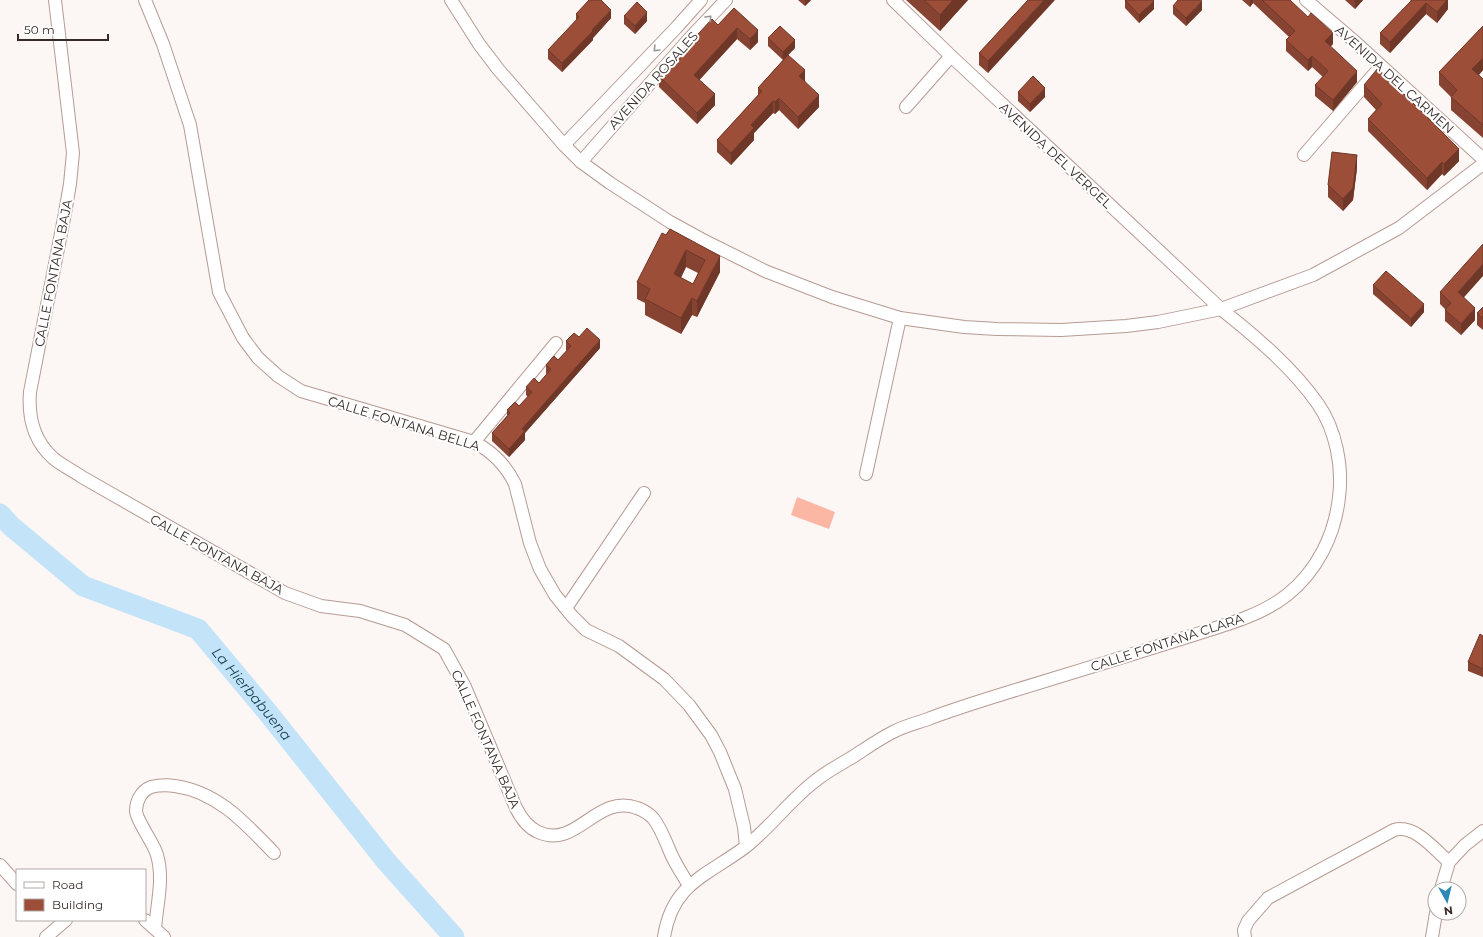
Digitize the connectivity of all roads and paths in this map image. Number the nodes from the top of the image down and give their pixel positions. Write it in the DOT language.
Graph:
graph roads {
  1 [pos="55,0"];
  2 [pos="145,0"];
  3 [pos="451,0"];
  4 [pos="701,0"];
  5 [pos="726,0"];
  6 [pos="893,0"];
  7 [pos="1306,0"];
  8 [pos="676,28"];
  9 [pos="689,40"];
  10 [pos="950,56"];
  11 [pos="1380,66"];
  12 [pos="906,107"];
  13 [pos="564,145"];
  14 [pos="1304,155"];
  15 [pos="1483,159"];
  16 [pos="581,162"];
  17 [pos="1483,164"];
  18 [pos="1221,310"];
  19 [pos="900,318"];
  20 [pos="556,343"];
  21 [pos="474,442"];
  22 [pos="866,474"];
  23 [pos="644,493"];
  24 [pos="566,608"];
  25 [pos="1483,831"];
  26 [pos="746,846"];
  27 [pos="274,853"];
  28 [pos="1449,862"];
  29 [pos="0,865"];
  30 [pos="1443,881"];
  31 [pos="16,883"];
  32 [pos="689,886"];
  33 [pos="62,921"];
  34 [pos="146,921"];
  35 [pos="1435,921"];
  36 [pos="52,924"];
  37 [pos="155,928"];
  38 [pos="46,937"];
  39 [pos="164,937"];
  40 [pos="664,937"];
  41 [pos="1245,937"];
  42 [pos="1432,937"];
  1 -- 32 [label="street, CALLE FONTANA BAJA"];
  2 -- 21 [label="street, CALLE FONTANA BELLA"];
  3 -- 13 [label="street"];
  4 -- 8 [label="street, AVENIDA ROSALES"];
  9 -- 5 [label="street, AVENIDA ROSALES, one-way"];
  6 -- 10 [label="street, AVENIDA DEL VERGEL"];
  7 -- 11 [label="street, AVENIDA DEL CARMEN"];
  8 -- 9 [label="street"];
  8 -- 13 [label="street, AVENIDA ROSALES, one-way"];
  9 -- 16 [label="street, AVENIDA ROSALES"];
  10 -- 12 [label="street"];
  10 -- 18 [label="street, AVENIDA DEL VERGEL"];
  11 -- 14 [label="street"];
  11 -- 15 [label="street, AVENIDA DEL CARMEN"];
  13 -- 16 [label="street"];
  16 -- 19 [label="street"];
  17 -- 18 [label="street"];
  18 -- 19 [label="street"];
  18 -- 26 [label="street, CALLE FONTANA CLARA"];
  19 -- 22 [label="street"];
  20 -- 21 [label="street"];
  21 -- 24 [label="street, CALLE FONTANA BELLA"];
  23 -- 24 [label="street"];
  24 -- 26 [label="street, CALLE FONTANA BELLA"];
  25 -- 28 [label="street"];
  26 -- 32 [label="street"];
  27 -- 37 [label="street"];
  28 -- 30 [label="street"];
  28 -- 41 [label="street"];
  29 -- 31 [label="street"];
  32 -- 40 [label="street"];
  33 -- 36 [label="street"];
  34 -- 37 [label="street"];
  35 -- 42 [label="street"];
  36 -- 38 [label="street"];
  37 -- 39 [label="street"];
}
